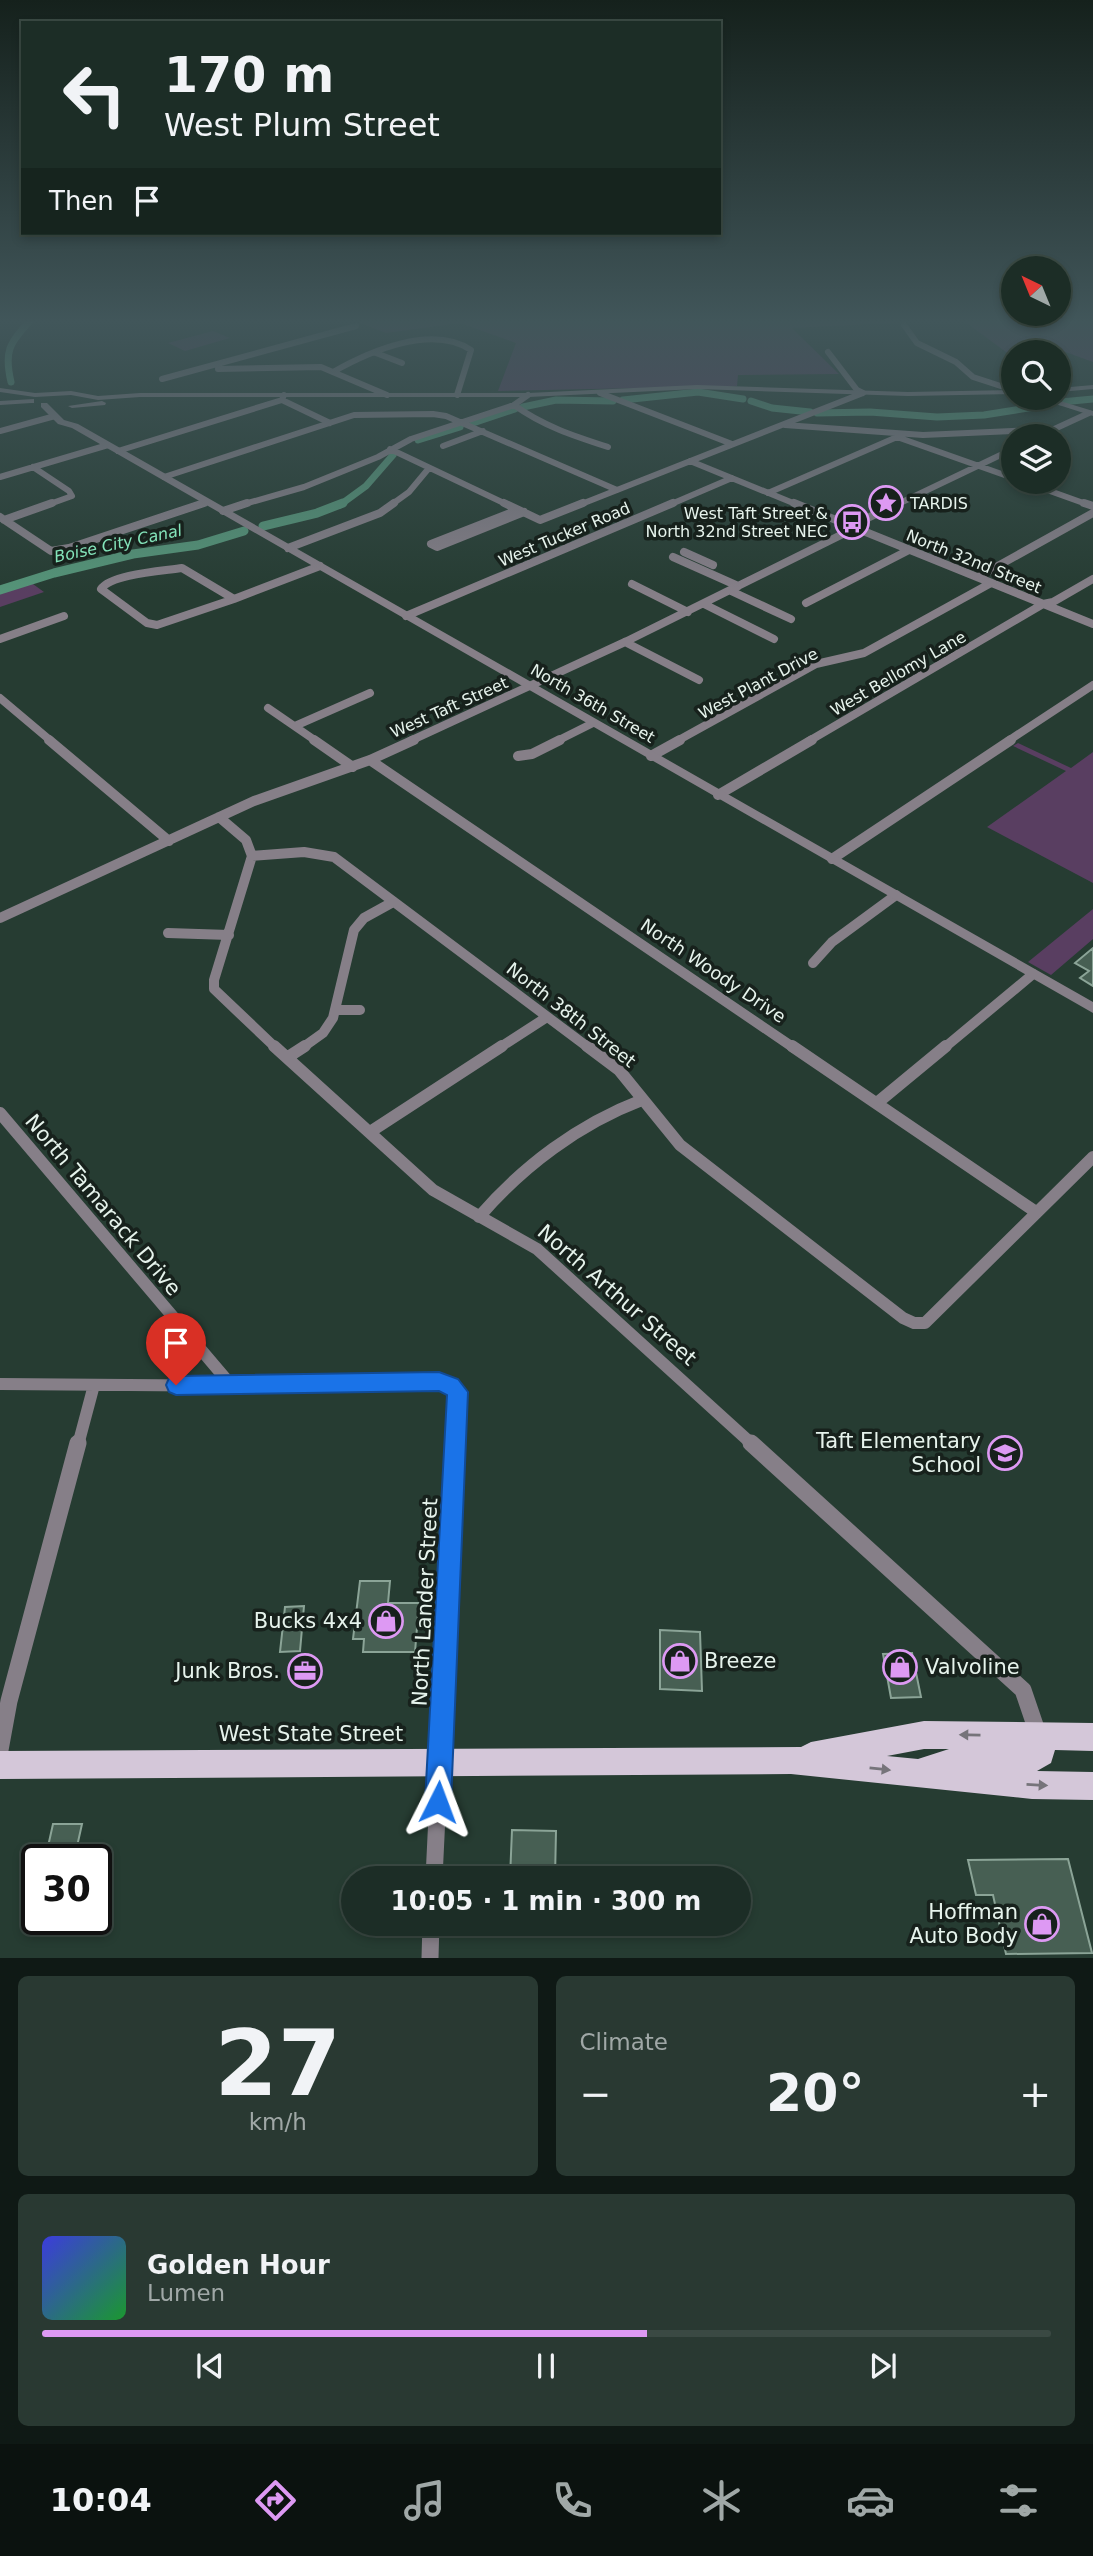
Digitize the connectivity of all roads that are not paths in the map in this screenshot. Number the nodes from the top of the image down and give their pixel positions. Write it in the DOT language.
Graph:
graph roads {
  1 [pos="56,412"];
  2 [pos="64,412"];
  3 [pos="234,412"];
  4 [pos="310,412"];
  5 [pos="491,412"];
  6 [pos="524,412"];
  7 [pos="650,412"];
  8 [pos="814,412"];
  9 [pos="1091,414"];
  10 [pos="461,422"];
  11 [pos="330,423"];
  12 [pos="1067,424"];
  13 [pos="782,425"];
  14 [pos="0,430"];
  15 [pos="484,432"];
  16 [pos="1001,432"];
  17 [pos="897,435"];
  18 [pos="732,444"];
  19 [pos="443,446"];
  20 [pos="608,447"];
  21 [pos="113,448"];
  22 [pos="390,449"];
  23 [pos="1001,455"];
  24 [pos="690,461"];
  25 [pos="979,466"];
  26 [pos="33,467"];
  27 [pos="429,468"];
  28 [pos="1001,474"];
  29 [pos="0,477"];
  30 [pos="164,477"];
  31 [pos="732,478"];
  32 [pos="617,490"];
  33 [pos="768,493"];
  34 [pos="1059,494"];
  35 [pos="207,502"];
  36 [pos="1093,506"];
  37 [pos="223,511"];
  38 [pos="521,511"];
  39 [pos="1093,513"];
  40 [pos="2,518"];
  41 [pos="851,526"];
  42 [pos="288,548"];
  43 [pos="909,550"];
  44 [pos="684,552"];
  45 [pos="673,557"];
  46 [pos="721,561"];
  47 [pos="713,565"];
  48 [pos="320,566"];
  49 [pos="703,570"];
  50 [pos="978,577"];
  51 [pos="1093,579"];
  52 [pos="991,583"];
  53 [pos="632,584"];
  54 [pos="734,589"];
  55 [pos="234,598"];
  56 [pos="806,603"];
  57 [pos="704,604"];
  58 [pos="1043,604"];
  59 [pos="688,612"];
  60 [pos="64,616"];
  61 [pos="406,616"];
  62 [pos="791,619"];
  63 [pos="1093,624"];
  64 [pos="0,639"];
  65 [pos="774,639"];
  66 [pos="625,642"];
  67 [pos="699,680"];
  68 [pos="1093,685"];
  69 [pos="531,687"];
  70 [pos="370,693"];
  71 [pos="0,698"];
  72 [pos="268,708"];
  73 [pos="593,723"];
  74 [pos="295,726"];
  75 [pos="518,757"];
  76 [pos="651,757"];
  77 [pos="370,761"];
  78 [pos="353,767"];
  79 [pos="718,794"];
  80 [pos="219,817"];
  81 [pos="169,841"];
  82 [pos="252,856"];
  83 [pos="832,859"];
  84 [pos="896,895"];
  85 [pos="393,902"];
  86 [pos="0,918"];
  87 [pos="168,933"];
  88 [pos="229,935"];
  89 [pos="813,963"];
  90 [pos="1033,974"];
  91 [pos="1093,1008"];
  92 [pos="336,1010"];
  93 [pos="360,1010"];
  94 [pos="547,1017"];
  95 [pos="288,1057"];
  96 [pos="642,1100"];
  97 [pos="877,1103"];
  98 [pos="0,1113"];
  99 [pos="370,1132"];
  100 [pos="1093,1157"];
  101 [pos="1036,1212"];
  102 [pos="479,1217"];
  103 [pos="0,1384"];
  104 [pos="94,1385"];
  105 [pos="231,1385"];
  106 [pos="1039,1736"];
  107 [pos="1093,1737"];
  108 [pos="0,1750"];
  109 [pos="790,1760"];
  110 [pos="440,1761"];
  111 [pos="0,1765"];
  112 [pos="920,1773"];
  113 [pos="1093,1786"];
  114 [pos="435,1866"];
  115 [pos="431,1936"];
  116 [pos="430,1958"];
  1 -- 14 [label="street"];
  2 -- 21 [label="street, North 36th Street"];
  3 -- 21 [label="street"];
  4 -- 11 [label="street"];
  5 -- 10 [label="street"];
  6 -- 20 [label="street"];
  7 -- 18 [label="street"];
  8 -- 13 [label="street"];
  9 -- 12 [label="street"];
  10 -- 11 [label="street"];
  10 -- 15 [label="street"];
  10 -- 22 [label="street"];
  11 -- 30 [label="street"];
  13 -- 17 [label="street"];
  13 -- 18 [label="street"];
  15 -- 19 [label="street"];
  15 -- 32 [label="street"];
  16 -- 17 [label="street"];
  17 -- 25 [label="street"];
  17 -- 33 [label="street"];
  18 -- 24 [label="street"];
  21 -- 26 [label="street"];
  21 -- 30 [label="street, North 36th Street"];
  22 -- 27 [label="street"];
  22 -- 37 [label="street"];
  23 -- 25 [label="street, West Taft Street"];
  24 -- 31 [label="street, North 32nd Street"];
  24 -- 32 [label="street"];
  25 -- 28 [label="street"];
  25 -- 41 [label="street, West Taft Street"];
  26 -- 29 [label="street"];
  26 -- 40 [label="street"];
  27 -- 38 [label="street"];
  27 -- 42 [label="street"];
  30 -- 35 [label="street, North 36th Street"];
  31 -- 33 [label="street, North 32nd Street"];
  31 -- 61 [label="street, West Tucker Road"];
  32 -- 38 [label="street"];
  33 -- 41 [label="street, North 32nd Street"];
  34 -- 36 [label="street"];
  35 -- 37 [label="street, North 36th Street"];
  35 -- 40 [label="street"];
  37 -- 42 [label="street, North 36th Street"];
  38 -- 38 [label="street"];
  39 -- 50 [label="street"];
  41 -- 43 [label="street, North 32nd Street"];
  41 -- 54 [label="street, West Taft Street"];
  42 -- 48 [label="street, North 36th Street"];
  43 -- 50 [label="street, North 32nd Street"];
  43 -- 56 [label="street"];
  44 -- 47 [label="street"];
  45 -- 49 [label="street"];
  46 -- 47 [label="street"];
  47 -- 49 [label="street"];
  48 -- 55 [label="street"];
  48 -- 61 [label="street, North 36th Street"];
  49 -- 54 [label="street"];
  50 -- 52 [label="street, North 32nd Street"];
  51 -- 58 [label="street, West Bellomy Lane"];
  52 -- 58 [label="street, North 32nd Street"];
  52 -- 76 [label="street, West Plant Drive"];
  53 -- 59 [label="street"];
  54 -- 57 [label="street, West Taft Street"];
  54 -- 62 [label="street"];
  55 -- 55 [label="street"];
  57 -- 59 [label="street, West Taft Street"];
  57 -- 65 [label="street"];
  58 -- 63 [label="street, North 32nd Street"];
  58 -- 79 [label="street, West Bellomy Lane"];
  59 -- 66 [label="street, West Taft Street"];
  60 -- 64 [label="street"];
  61 -- 69 [label="street, North 36th Street"];
  66 -- 67 [label="street"];
  66 -- 69 [label="street, West Taft Street"];
  68 -- 83 [label="street"];
  69 -- 73 [label="street, North 36th Street"];
  69 -- 77 [label="street, West Taft Street"];
  70 -- 74 [label="street"];
  71 -- 81 [label="street"];
  72 -- 74 [label="street"];
  73 -- 75 [label="street"];
  73 -- 76 [label="street, North 36th Street"];
  74 -- 78 [label="street"];
  76 -- 79 [label="street, North 36th Street"];
  77 -- 78 [label="street, West Taft Street"];
  77 -- 97 [label="street, North Woody Drive"];
  78 -- 80 [label="street, West Taft Street"];
  79 -- 83 [label="street, North 36th Street"];
  80 -- 81 [label="street, West Taft Street"];
  80 -- 82 [label="street"];
  81 -- 86 [label="street, West Taft Street"];
  82 -- 85 [label="street, North 38th Street"];
  82 -- 88 [label="street, North Arthur Street"];
  83 -- 84 [label="street, North 36th Street"];
  84 -- 89 [label="street"];
  84 -- 90 [label="street, North 36th Street"];
  85 -- 92 [label="street"];
  85 -- 94 [label="street, North 38th Street"];
  87 -- 88 [label="street"];
  88 -- 95 [label="street, North Arthur Street"];
  90 -- 91 [label="street, North 36th Street"];
  90 -- 97 [label="street"];
  92 -- 93 [label="street"];
  92 -- 95 [label="street"];
  94 -- 96 [label="street, North 38th Street"];
  94 -- 99 [label="street"];
  95 -- 99 [label="street, North Arthur Street"];
  96 -- 101 [label="street, North 38th Street"];
  96 -- 102 [label="street"];
  97 -- 101 [label="street, North Woody Drive"];
  98 -- 105 [label="street, North Tamarack Drive"];
  99 -- 102 [label="street, North Arthur Street"];
  100 -- 101 [label="street"];
  102 -- 106 [label="street, North Arthur Street"];
  103 -- 104 [label="street"];
  104 -- 105 [label="street"];
  104 -- 108 [label="street"];
  105 -- 110 [label="street, North Lander Street"];
  106 -- 107 [label="main road, West State Street"];
  106 -- 109 [label="main road, West State Street, one-way"];
  106 -- 112 [label="main road, West State Street"];
  109 -- 110 [label="main road, West State Street"];
  109 -- 112 [label="main road, West State Street, one-way"];
  110 -- 111 [label="main road, West State Street"];
  110 -- 114 [label="street, North Lander Street"];
  112 -- 113 [label="main road, West State Street, one-way"];
  115 -- 116 [label="street"];
}
